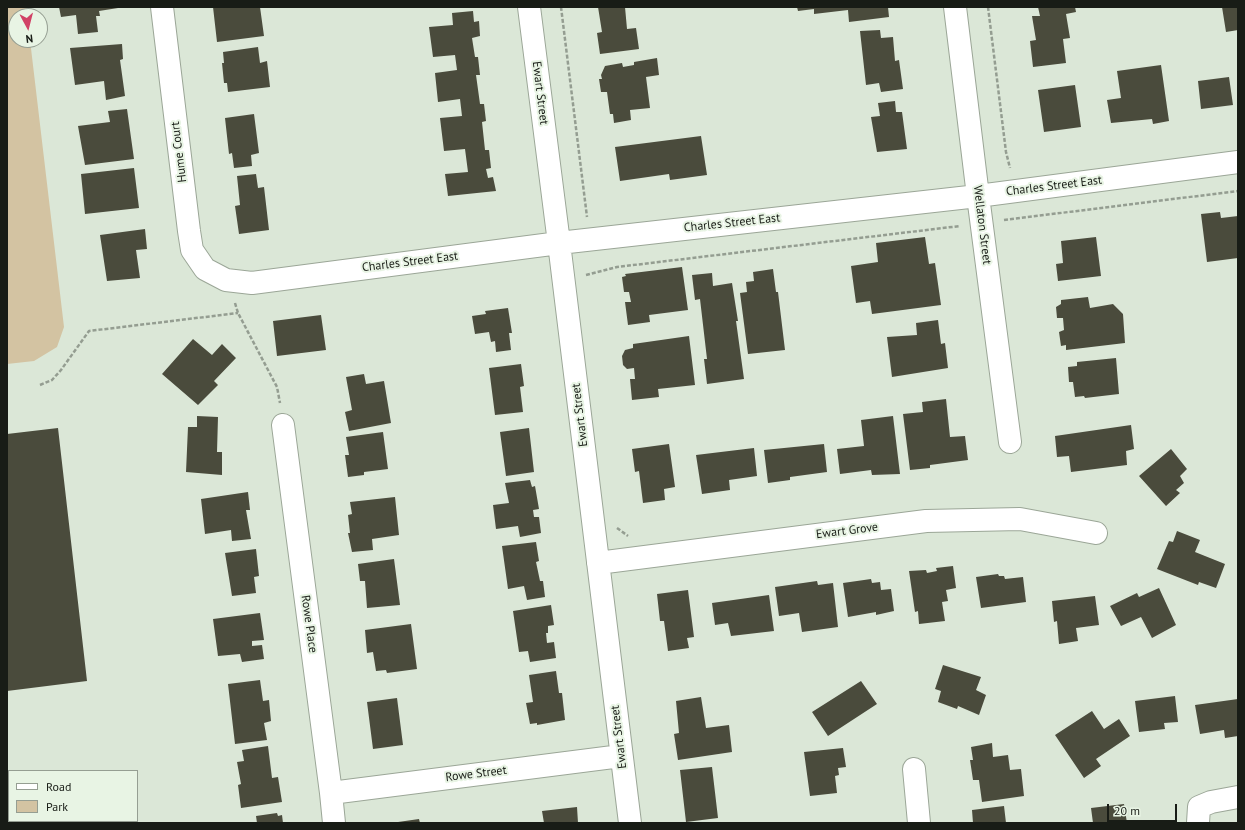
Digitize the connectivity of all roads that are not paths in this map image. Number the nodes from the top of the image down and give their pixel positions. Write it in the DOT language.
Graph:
graph roads {
  1 [pos="162,7"];
  2 [pos="529,7"];
  3 [pos="955,7"];
  4 [pos="1238,162"];
  5 [pos="978,196"];
  6 [pos="559,243"];
  7 [pos="226,280"];
  8 [pos="283,425"];
  9 [pos="1010,442"];
  10 [pos="1096,533"];
  11 [pos="598,562"];
  12 [pos="621,756"];
  13 [pos="914,769"];
  14 [pos="331,793"];
  15 [pos="1238,797"];
  16 [pos="334,823"];
  17 [pos="630,823"];
  18 [pos="919,823"];
  19 [pos="1198,823"];
  1 -- 7 [label="street, Hume Court"];
  2 -- 6 [label="street, Ewart Street"];
  3 -- 5 [label="street, Wellaton Street"];
  4 -- 5 [label="street, Charles Street East"];
  5 -- 6 [label="street, Charles Street East"];
  5 -- 9 [label="street, Wellaton Street"];
  6 -- 7 [label="street, Charles Street East"];
  6 -- 11 [label="street, Ewart Street"];
  8 -- 14 [label="street, Rowe Place"];
  10 -- 11 [label="street, Ewart Grove"];
  11 -- 12 [label="street, Ewart Street"];
  12 -- 14 [label="street, Rowe Street"];
  12 -- 17 [label="street, Ewart Street"];
  13 -- 18 [label="street"];
  14 -- 16 [label="street, Rowe Place"];
  15 -- 19 [label="street"];
}
